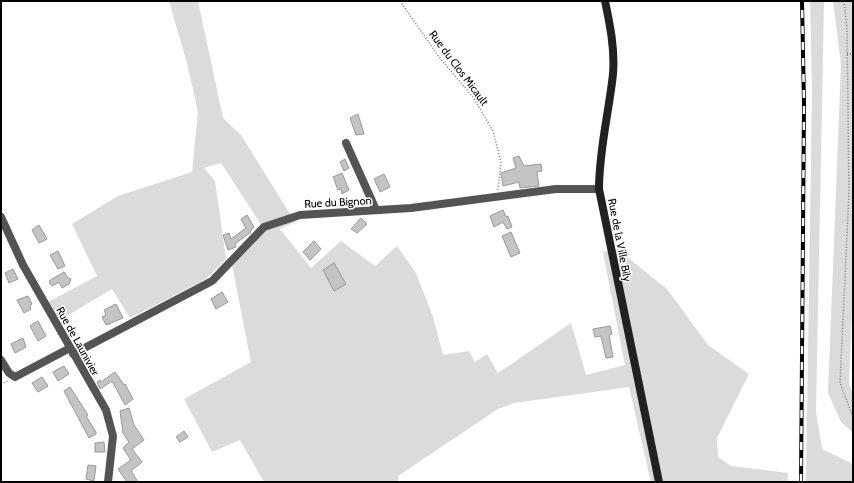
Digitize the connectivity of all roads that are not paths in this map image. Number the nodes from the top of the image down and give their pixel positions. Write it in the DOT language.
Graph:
graph roads {
  1 [pos="605,1"];
  2 [pos="346,143"];
  3 [pos="599,189"];
  4 [pos="376,210"];
  5 [pos="1,216"];
  6 [pos="71,351"];
  7 [pos="1,360"];
  8 [pos="108,482"];
  9 [pos="660,482"];
  1 -- 3 [label="street, Rue de la Ville Bily"];
  2 -- 4 [label="street"];
  3 -- 4 [label="street, Rue du Bignon"];
  3 -- 9 [label="street, Rue de la Ville Bily"];
  4 -- 6 [label="street, Rue du Bignon"];
  5 -- 6 [label="street, Rue de Launivier"];
  6 -- 7 [label="street, Rue du Bignon"];
  6 -- 8 [label="street, Rue de Launivier"];
}
